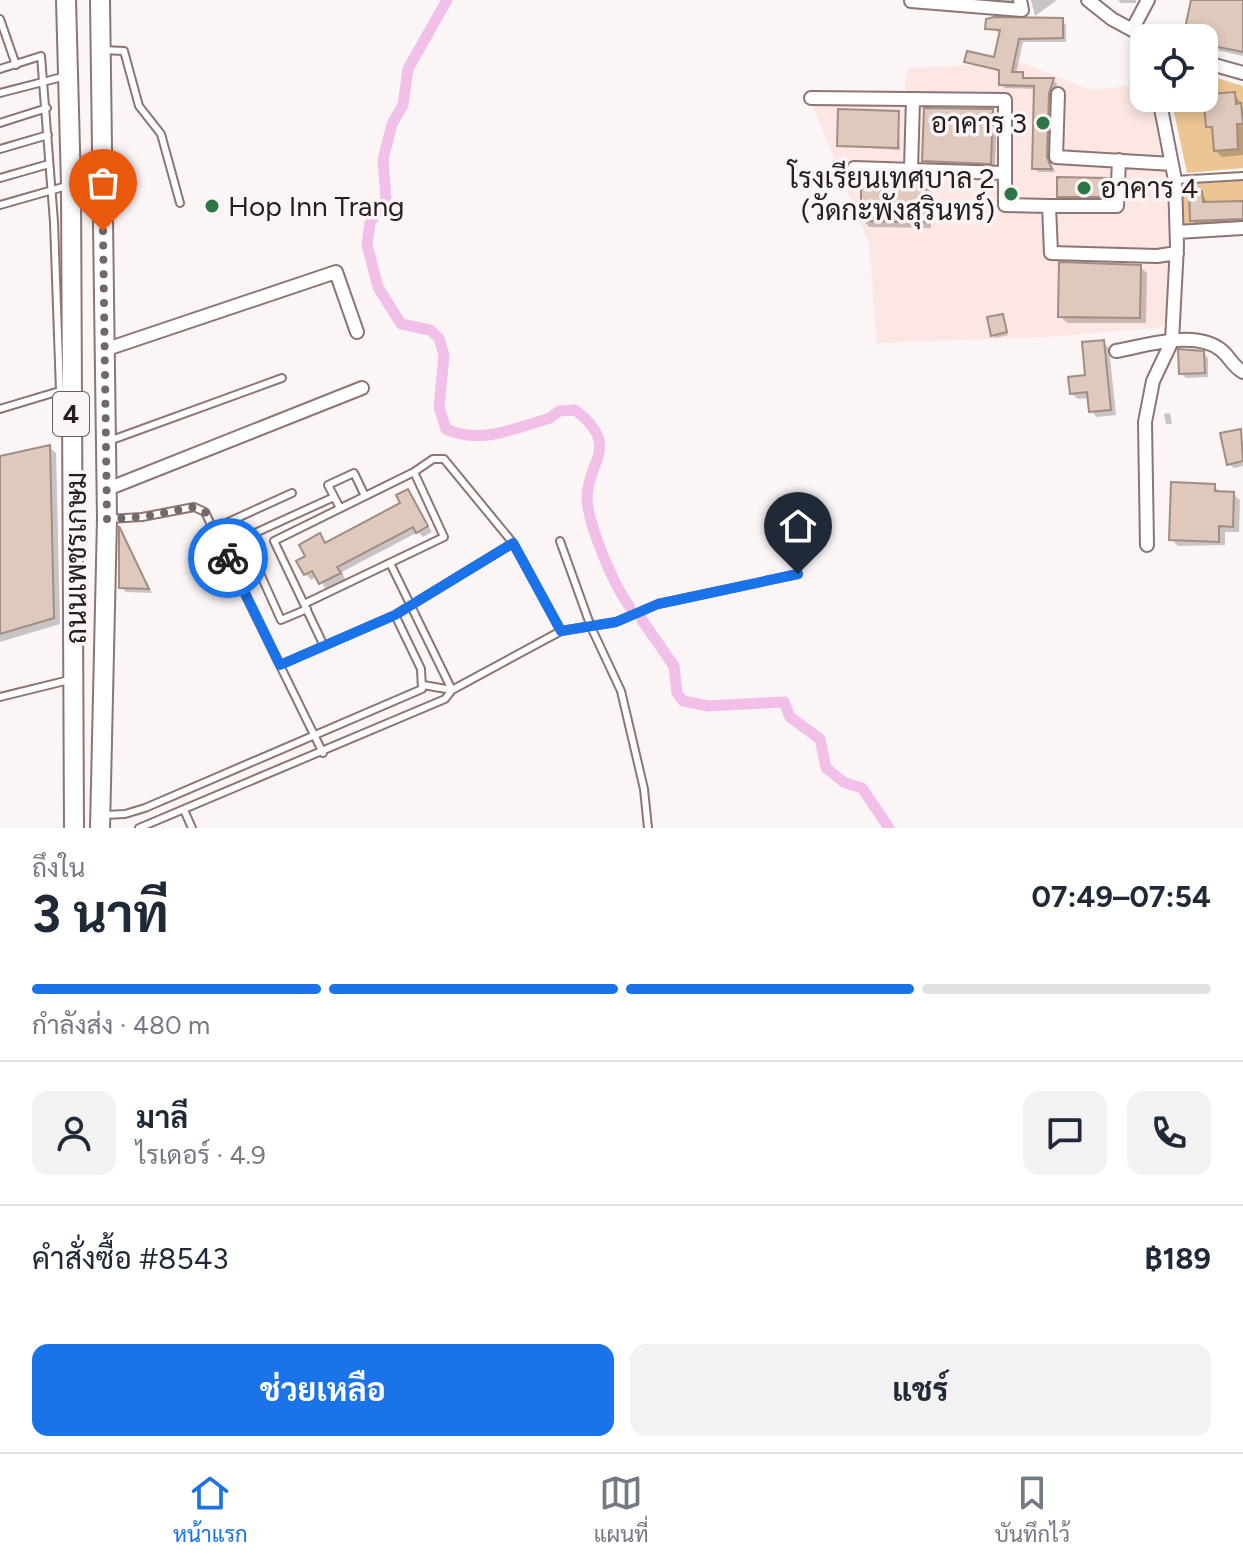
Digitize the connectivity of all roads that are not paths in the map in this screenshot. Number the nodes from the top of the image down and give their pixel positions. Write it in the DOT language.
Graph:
graph roads {
  1 [pos="66,0"];
  2 [pos="100,0"];
  3 [pos="1020,0"];
  4 [pos="1088,0"];
  5 [pos="1148,0"];
  6 [pos="911,1"];
  7 [pos="0,19"];
  8 [pos="1135,24"];
  9 [pos="1130,29"];
  10 [pos="102,50"];
  11 [pos="16,65"];
  12 [pos="1218,66"];
  13 [pos="0,69"];
  14 [pos="1243,73"];
  15 [pos="68,75"];
  16 [pos="45,79"];
  17 [pos="0,93"];
  18 [pos="1058,94"];
  19 [pos="811,98"];
  20 [pos="913,99"];
  21 [pos="47,108"];
  22 [pos="1162,112"];
  23 [pos="0,123"];
  24 [pos="48,135"];
  25 [pos="0,149"];
  26 [pos="1119,160"];
  27 [pos="49,164"];
  28 [pos="1172,164"];
  29 [pos="854,168"];
  30 [pos="911,169"];
  31 [pos="1004,173"];
  32 [pos="1243,176"];
  33 [pos="0,178"];
  34 [pos="1175,180"];
  35 [pos="71,185"];
  36 [pos="50,191"];
  37 [pos="180,203"];
  38 [pos="0,205"];
  39 [pos="1049,206"];
  40 [pos="1243,228"];
  41 [pos="1177,232"];
  42 [pos="1177,253"];
  43 [pos="357,332"];
  44 [pos="1172,341"];
  45 [pos="104,350"];
  46 [pos="1116,351"];
  47 [pos="1243,372"];
  48 [pos="282,378"];
  49 [pos="362,388"];
  50 [pos="66,389"];
  51 [pos="0,409"];
  52 [pos="105,442"];
  53 [pos="414,472"];
  54 [pos="105,490"];
  55 [pos="292,493"];
  56 [pos="365,496"];
  57 [pos="334,497"];
  58 [pos="340,508"];
  59 [pos="107,519"];
  60 [pos="213,529"];
  61 [pos="560,541"];
  62 [pos="513,543"];
  63 [pos="1147,545"];
  64 [pos="390,563"];
  65 [pos="798,574"];
  66 [pos="412,606"];
  67 [pos="305,607"];
  68 [pos="395,615"];
  69 [pos="591,627"];
  70 [pos="561,631"];
  71 [pos="324,646"];
  72 [pos="280,665"];
  73 [pos="73,680"];
  74 [pos="423,685"];
  75 [pos="452,690"];
  76 [pos="0,697"];
  77 [pos="314,735"];
  78 [pos="323,753"];
  79 [pos="184,810"];
  80 [pos="74,821"];
  81 [pos="100,821"];
  82 [pos="139,828"];
  83 [pos="192,828"];
  84 [pos="648,828"];
  1 -- 15 [label="main road, ถนนเพชรเกษม / 4"];
  2 -- 10 [label="main road, ถนนเพชรเกษม / 4"];
  3 -- 6 [label="street"];
  4 -- 9 [label="street"];
  5 -- 8 [label="street"];
  7 -- 11 [label="lane"];
  10 -- 37 [label="lane"];
  10 -- 45 [label="main road, ถนนเพชรเกษม / 4"];
  11 -- 13 [label="lane"];
  11 -- 16 [label="lane"];
  12 -- 14 [label="street"];
  15 -- 16 [label="lane"];
  15 -- 35 [label="main road, ถนนเพชรเกษม / 4"];
  16 -- 17 [label="lane"];
  16 -- 21 [label="lane"];
  18 -- 26 [label="street"];
  19 -- 20 [label="street"];
  20 -- 30 [label="street"];
  20 -- 31 [label="street"];
  21 -- 23 [label="lane"];
  21 -- 24 [label="lane"];
  22 -- 28 [label="street"];
  24 -- 25 [label="lane"];
  24 -- 27 [label="lane"];
  26 -- 28 [label="street"];
  26 -- 39 [label="street"];
  27 -- 33 [label="lane"];
  27 -- 36 [label="lane"];
  28 -- 34 [label="street"];
  29 -- 30 [label="street"];
  30 -- 31 [label="street"];
  31 -- 39 [label="street"];
  32 -- 34 [label="lane"];
  34 -- 41 [label="street"];
  35 -- 36 [label="lane"];
  35 -- 50 [label="main road, ถนนเพชรเกษม / 4"];
  36 -- 38 [label="lane"];
  36 -- 50 [label="lane"];
  39 -- 42 [label="street"];
  40 -- 41 [label="street"];
  41 -- 42 [label="street"];
  42 -- 44 [label="street"];
  43 -- 45 [label="street"];
  44 -- 46 [label="street"];
  44 -- 47 [label="street"];
  44 -- 63 [label="street"];
  45 -- 52 [label="main road, ถนนเพชรเกษม / 4"];
  48 -- 52 [label="lane"];
  49 -- 54 [label="street"];
  50 -- 51 [label="lane"];
  50 -- 73 [label="main road, ถนนเพชรเกษม / 4"];
  52 -- 54 [label="main road, ถนนเพชรเกษม / 4"];
  53 -- 56 [label="lane"];
  53 -- 62 [label="lane"];
  53 -- 64 [label="lane"];
  54 -- 59 [label="main road, ถนนเพชรเกษม / 4"];
  55 -- 60 [label="lane"];
  56 -- 57 [label="lane"];
  56 -- 58 [label="lane"];
  57 -- 58 [label="lane"];
  57 -- 67 [label="lane"];
  58 -- 67 [label="lane"];
  59 -- 60 [label="lane"];
  59 -- 81 [label="main road, ถนนเพชรเกษม / 4"];
  60 -- 72 [label="lane"];
  61 -- 69 [label="lane"];
  62 -- 66 [label="lane"];
  62 -- 70 [label="lane"];
  64 -- 66 [label="lane"];
  64 -- 67 [label="lane"];
  65 -- 69 [label="lane"];
  66 -- 68 [label="lane"];
  66 -- 75 [label="lane"];
  67 -- 71 [label="lane"];
  68 -- 71 [label="lane"];
  68 -- 74 [label="lane"];
  69 -- 70 [label="lane"];
  69 -- 84 [label="lane"];
  70 -- 75 [label="lane"];
  71 -- 72 [label="lane"];
  72 -- 77 [label="lane"];
  73 -- 76 [label="lane"];
  73 -- 80 [label="main road, ถนนเพชรเกษม / 4"];
  74 -- 75 [label="lane"];
  74 -- 77 [label="lane"];
  75 -- 78 [label="lane"];
  77 -- 78 [label="lane"];
  77 -- 81 [label="lane"];
  78 -- 79 [label="lane"];
  79 -- 82 [label="lane"];
  79 -- 83 [label="lane"];
  80 -- 81 [label="main road"];
}
